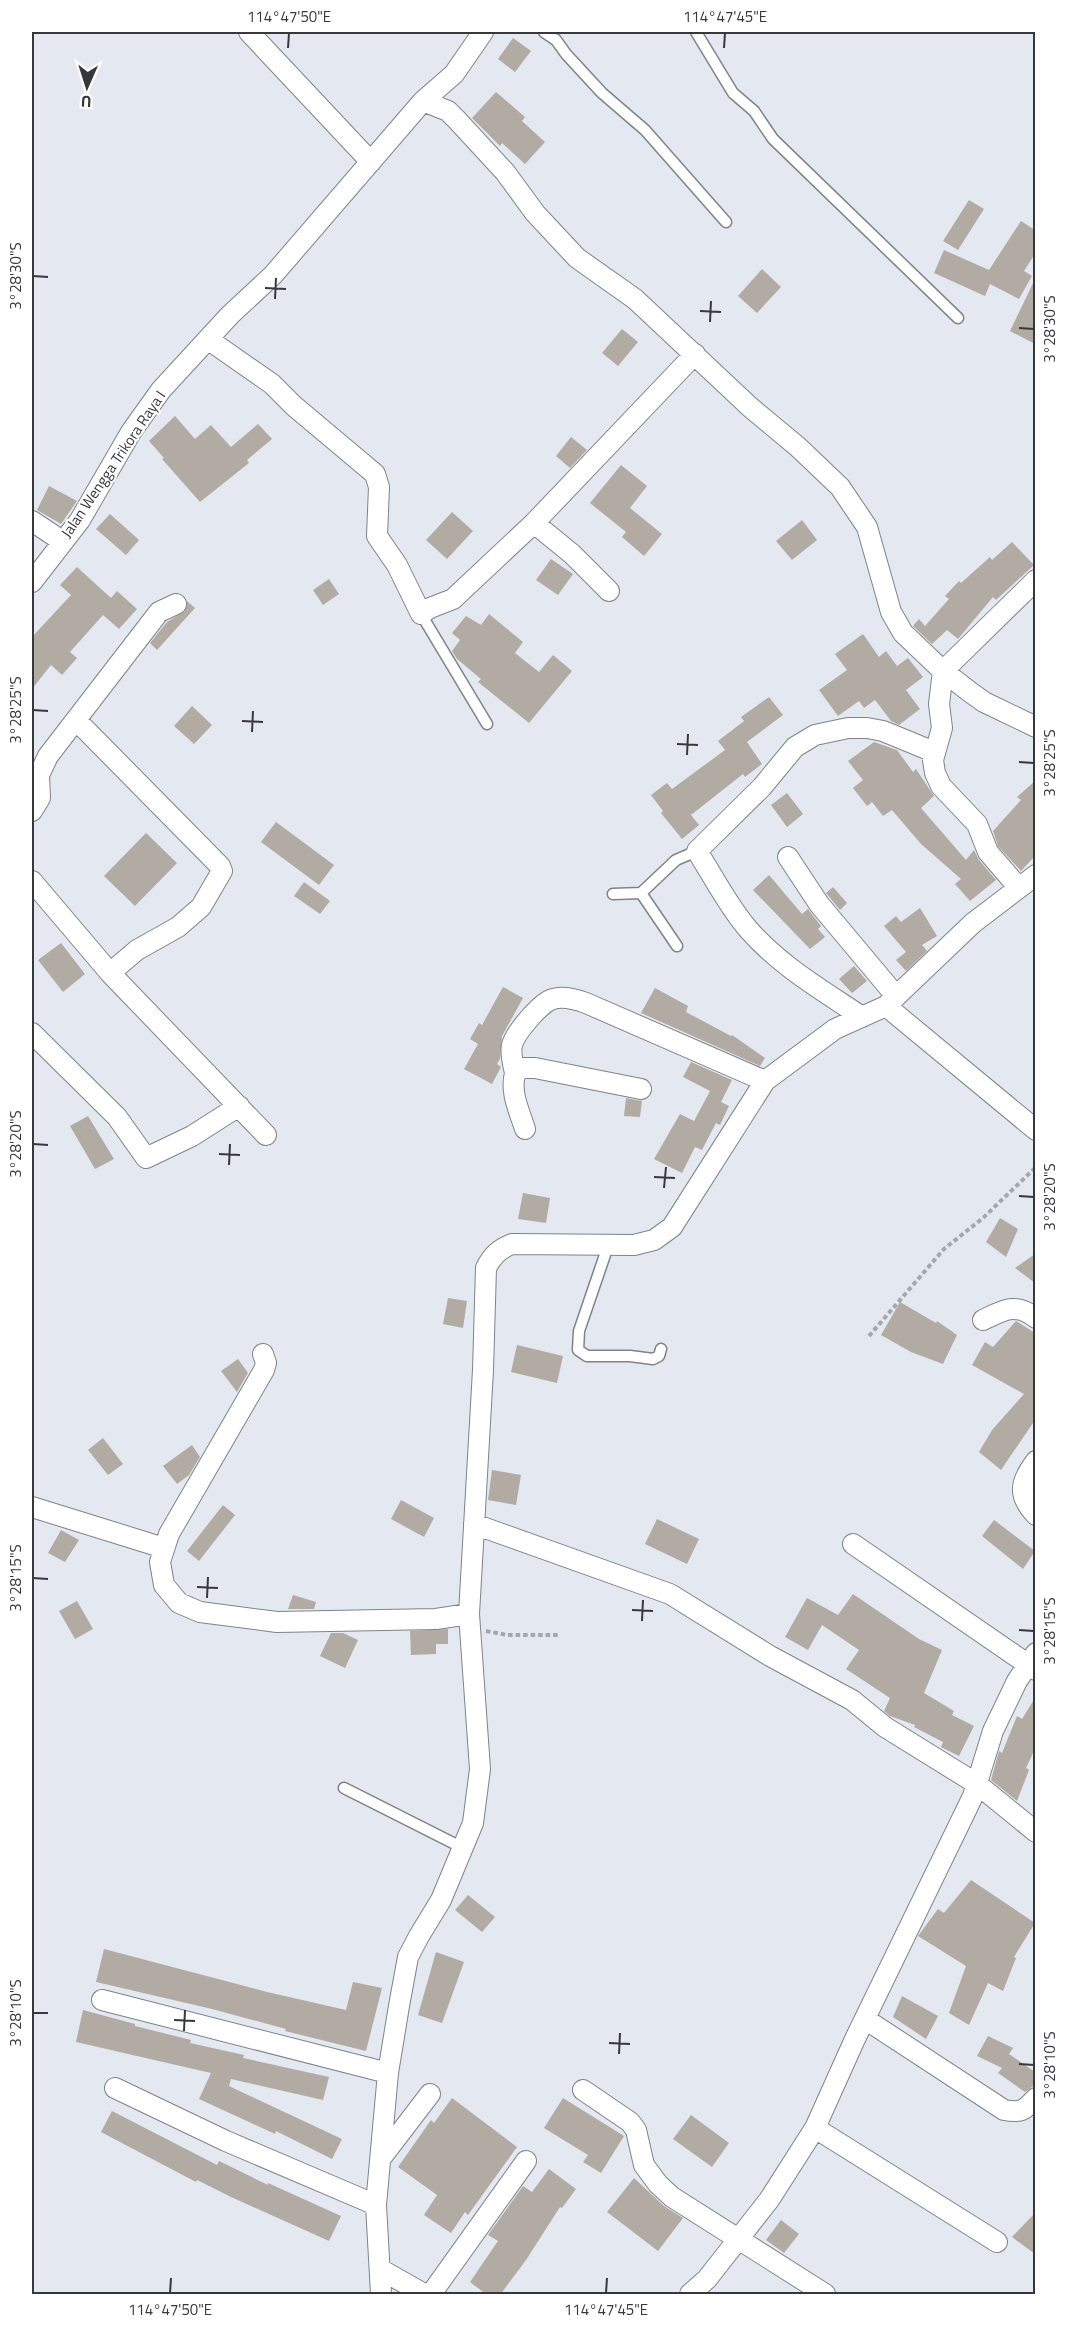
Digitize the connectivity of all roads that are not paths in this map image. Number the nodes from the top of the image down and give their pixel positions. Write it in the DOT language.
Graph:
graph roads {
  1 [pos="249,32"];
  2 [pos="483,32"];
  3 [pos="544,32"];
  4 [pos="696,32"];
  5 [pos="423,101"];
  6 [pos="371,162"];
  7 [pos="726,222"];
  8 [pos="958,318"];
  9 [pos="209,340"];
  10 [pos="695,354"];
  11 [pos="32,521"];
  12 [pos="534,523"];
  13 [pos="62,541"];
  14 [pos="1035,580"];
  15 [pos="32,582"];
  16 [pos="609,591"];
  17 [pos="176,604"];
  18 [pos="421,614"];
  19 [pos="943,671"];
  20 [pos="77,721"];
  21 [pos="487,724"];
  22 [pos="1035,727"];
  23 [pos="934,752"];
  24 [pos="32,812"];
  25 [pos="697,851"];
  26 [pos="788,857"];
  27 [pos="1035,875"];
  28 [pos="32,881"];
  29 [pos="1019,888"];
  30 [pos="641,893"];
  31 [pos="613,894"];
  32 [pos="677,946"];
  33 [pos="110,973"];
  34 [pos="891,1001"];
  35 [pos="862,1017"];
  36 [pos="32,1033"];
  37 [pos="515,1073"];
  38 [pos="765,1082"];
  39 [pos="641,1089"];
  40 [pos="239,1106"];
  41 [pos="525,1129"];
  42 [pos="1035,1130"];
  43 [pos="266,1135"];
  44 [pos="608,1246"];
  45 [pos="1035,1318"];
  46 [pos="983,1320"];
  47 [pos="661,1349"];
  48 [pos="262,1354"];
  49 [pos="1035,1461"];
  50 [pos="32,1507"];
  51 [pos="1035,1515"];
  52 [pos="474,1524"];
  53 [pos="854,1544"];
  54 [pos="164,1548"];
  55 [pos="470,1621"];
  56 [pos="1033,1662"];
  57 [pos="976,1784"];
  58 [pos="344,1788"];
  59 [pos="1035,1832"];
  60 [pos="463,1848"];
  61 [pos="102,2000"];
  62 [pos="865,2019"];
  63 [pos="388,2073"];
  64 [pos="116,2088"];
  65 [pos="583,2090"];
  66 [pos="430,2094"];
  67 [pos="1035,2098"];
  68 [pos="815,2128"];
  69 [pos="381,2158"];
  70 [pos="526,2161"];
  71 [pos="376,2205"];
  72 [pos="738,2238"];
  73 [pos="997,2242"];
  74 [pos="380,2269"];
  75 [pos="381,2295"];
  76 [pos="424,2295"];
  77 [pos="430,2295"];
  78 [pos="690,2295"];
  79 [pos="825,2295"];
  1 -- 6 [label="street"];
  2 -- 5 [label="street, Jalan Wengga Trikora Raya I"];
  3 -- 7 [label="lane"];
  4 -- 8 [label="lane"];
  5 -- 6 [label="street, Jalan Wengga Trikora Raya I"];
  5 -- 10 [label="street"];
  6 -- 9 [label="street, Jalan Wengga Trikora Raya I"];
  9 -- 13 [label="street, Jalan Wengga Trikora Raya I"];
  9 -- 18 [label="street"];
  10 -- 12 [label="street"];
  10 -- 19 [label="street"];
  11 -- 13 [label="street"];
  12 -- 16 [label="street"];
  12 -- 18 [label="street"];
  13 -- 15 [label="street, Jalan Wengga Trikora Raya I"];
  14 -- 19 [label="street"];
  17 -- 20 [label="street"];
  18 -- 21 [label="lane"];
  19 -- 22 [label="street"];
  19 -- 23 [label="street"];
  20 -- 24 [label="street"];
  20 -- 33 [label="street"];
  23 -- 25 [label="street"];
  23 -- 29 [label="street"];
  25 -- 30 [label="lane"];
  25 -- 35 [label="street"];
  26 -- 34 [label="street"];
  27 -- 29 [label="street"];
  28 -- 33 [label="street"];
  29 -- 34 [label="street"];
  30 -- 31 [label="lane"];
  30 -- 32 [label="lane"];
  33 -- 40 [label="street"];
  34 -- 35 [label="street"];
  34 -- 42 [label="street"];
  35 -- 38 [label="street"];
  36 -- 40 [label="street"];
  37 -- 38 [label="street"];
  37 -- 39 [label="street"];
  37 -- 41 [label="street"];
  38 -- 44 [label="street"];
  40 -- 43 [label="street"];
  44 -- 47 [label="lane"];
  44 -- 52 [label="street"];
  45 -- 46 [label="street"];
  48 -- 54 [label="street"];
  49 -- 51 [label="street"];
  50 -- 54 [label="street"];
  52 -- 55 [label="street"];
  52 -- 57 [label="street"];
  53 -- 56 [label="street"];
  54 -- 55 [label="street"];
  55 -- 60 [label="street"];
  56 -- 57 [label="street"];
  57 -- 59 [label="street"];
  57 -- 62 [label="street"];
  58 -- 60 [label="lane"];
  60 -- 63 [label="street"];
  61 -- 63 [label="street"];
  62 -- 67 [label="street"];
  62 -- 68 [label="street"];
  63 -- 69 [label="street"];
  64 -- 71 [label="street"];
  65 -- 72 [label="street"];
  66 -- 69 [label="street"];
  68 -- 72 [label="street"];
  68 -- 73 [label="street"];
  69 -- 71 [label="street"];
  70 -- 77 [label="street"];
  71 -- 74 [label="street"];
  72 -- 78 [label="street"];
  72 -- 79 [label="street"];
  74 -- 75 [label="street"];
  74 -- 76 [label="street"];
}
